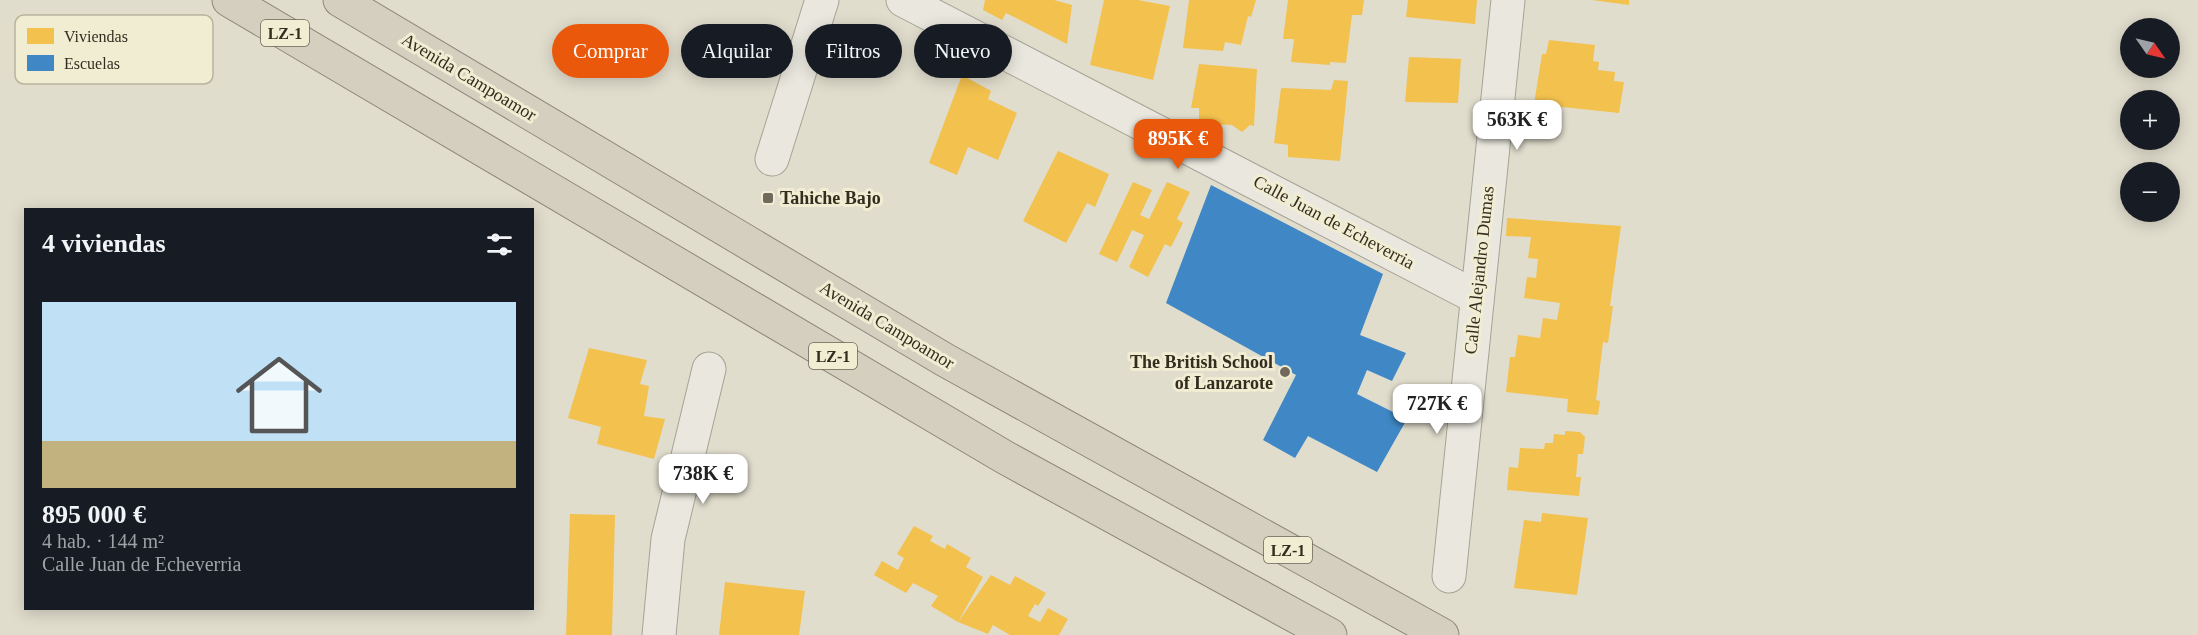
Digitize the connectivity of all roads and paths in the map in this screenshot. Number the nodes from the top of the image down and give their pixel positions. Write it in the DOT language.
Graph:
graph roads {
  1 [pos="229,0"];
  2 [pos="340,0"];
  3 [pos="822,0"];
  4 [pos="903,0"];
  5 [pos="1508,0"];
  6 [pos="772,159"];
  7 [pos="1476,297"];
  8 [pos="709,369"];
  9 [pos="1449,576"];
  10 [pos="659,635"];
  11 [pos="1330,635"];
  12 [pos="1442,635"];
  1 -- 11 [label="highway, LZ-1"];
  2 -- 12 [label="highway, Avenida Campoamor / LZ-1"];
  3 -- 6 [label="street"];
  4 -- 7 [label="street, Calle Juan de Echeverria"];
  5 -- 7 [label="street, Calle Alejandro Dumas"];
  7 -- 9 [label="street, Calle Alejandro Dumas"];
  8 -- 10 [label="street"];
}
